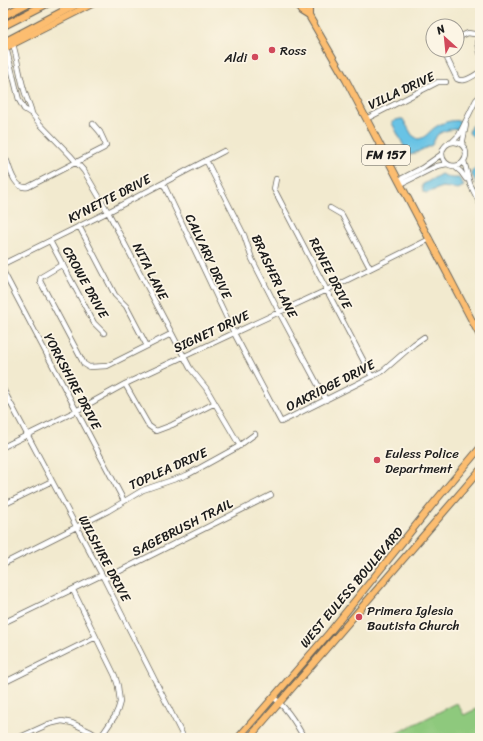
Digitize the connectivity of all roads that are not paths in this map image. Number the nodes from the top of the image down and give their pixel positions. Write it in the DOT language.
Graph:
graph roads {
  1 [pos="19,3"];
  2 [pos="28,3"];
  3 [pos="48,3"];
  4 [pos="79,3"];
  5 [pos="94,3"];
  6 [pos="296,3"];
  7 [pos="307,3"];
  8 [pos="3,11"];
  9 [pos="3,16"];
  10 [pos="309,16"];
  11 [pos="3,26"];
  12 [pos="465,34"];
  13 [pos="480,35"];
  14 [pos="13,44"];
  15 [pos="4,45"];
  16 [pos="480,53"];
  17 [pos="447,58"];
  18 [pos="480,72"];
  19 [pos="446,82"];
  20 [pos="480,96"];
  21 [pos="32,114"];
  22 [pos="366,119"];
  23 [pos="467,122"];
  24 [pos="93,124"];
  25 [pos="452,142"];
  26 [pos="462,145"];
  27 [pos="224,151"];
  28 [pos="442,154"];
  29 [pos="206,160"];
  30 [pos="7,161"];
  31 [pos="464,161"];
  32 [pos="77,163"];
  33 [pos="447,164"];
  34 [pos="454,166"];
  35 [pos="276,179"];
  36 [pos="400,182"];
  37 [pos="163,183"];
  38 [pos="470,184"];
  39 [pos="480,204"];
  40 [pos="330,208"];
  41 [pos="108,212"];
  42 [pos="79,226"];
  43 [pos="430,239"];
  44 [pos="50,241"];
  45 [pos="3,264"];
  46 [pos="63,264"];
  47 [pos="370,268"];
  48 [pos="3,271"];
  49 [pos="327,290"];
  50 [pos="279,312"];
  51 [pos="104,333"];
  52 [pos="234,333"];
  53 [pos="171,334"];
  54 [pos="480,336"];
  55 [pos="424,337"];
  56 [pos="147,346"];
  57 [pos="184,356"];
  58 [pos="372,377"];
  59 [pos="125,384"];
  60 [pos="3,389"];
  61 [pos="326,400"];
  62 [pos="215,403"];
  63 [pos="76,411"];
  64 [pos="281,422"];
  65 [pos="255,434"];
  66 [pos="27,435"];
  67 [pos="480,444"];
  68 [pos="240,446"];
  69 [pos="3,447"];
  70 [pos="480,448"];
  71 [pos="474,456"];
  72 [pos="480,470"];
  73 [pos="52,481"];
  74 [pos="446,488"];
  75 [pos="271,495"];
  76 [pos="457,497"];
  77 [pos="124,501"];
  78 [pos="3,505"];
  79 [pos="76,527"];
  80 [pos="411,532"];
  81 [pos="413,547"];
  82 [pos="3,564"];
  83 [pos="103,577"];
  84 [pos="73,590"];
  85 [pos="3,623"];
  86 [pos="96,637"];
  87 [pos="3,683"];
  88 [pos="273,697"];
  89 [pos="279,702"];
  90 [pos="18,738"];
  91 [pos="100,738"];
  92 [pos="184,738"];
  93 [pos="238,738"];
  94 [pos="248,738"];
  95 [pos="304,738"];
  1 -- 8 [label="highway"];
  2 -- 9 [label="highway"];
  3 -- 11 [label="highway"];
  4 -- 15 [label="highway"];
  5 -- 14 [label="main road"];
  6 -- 10 [label="main road, FM 157"];
  7 -- 10 [label="main road, FM 157"];
  10 -- 22 [label="main road, FM 157"];
  12 -- 13 [label="street"];
  13 -- 16 [label="street"];
  14 -- 15 [label="main road"];
  14 -- 21 [label="street, NITA LANE"];
  15 -- 21 [label="street, NITA LANE"];
  17 -- 18 [label="street"];
  19 -- 22 [label="street, VILLA DRIVE"];
  20 -- 23 [label="street"];
  21 -- 32 [label="street, NITA LANE"];
  22 -- 36 [label="main road, FM 157"];
  23 -- 25 [label="street"];
  23 -- 26 [label="street"];
  24 -- 32 [label="street"];
  25 -- 26 [label="street"];
  25 -- 28 [label="street"];
  26 -- 31 [label="street"];
  27 -- 29 [label="street, KYNETTE DRIVE"];
  28 -- 33 [label="street"];
  28 -- 36 [label="street"];
  29 -- 37 [label="street, KYNETTE DRIVE"];
  29 -- 50 [label="street, BRASHER LANE"];
  30 -- 32 [label="street"];
  31 -- 34 [label="street"];
  31 -- 38 [label="street"];
  32 -- 41 [label="street, NITA LANE"];
  33 -- 34 [label="street"];
  33 -- 36 [label="street"];
  34 -- 38 [label="street"];
  35 -- 49 [label="street, RENEE DRIVE"];
  36 -- 43 [label="main road, FM 157"];
  37 -- 41 [label="street, KYNETTE DRIVE"];
  37 -- 52 [label="street, CALVARY DRIVE"];
  38 -- 39 [label="street"];
  40 -- 47 [label="street"];
  41 -- 42 [label="street, KYNETTE DRIVE"];
  41 -- 53 [label="street, NITA LANE"];
  42 -- 44 [label="street, KYNETTE DRIVE"];
  42 -- 56 [label="street"];
  43 -- 47 [label="street, SIGNET DRIVE"];
  43 -- 54 [label="main road, FM 157"];
  44 -- 45 [label="street, KYNETTE DRIVE"];
  44 -- 46 [label="street, CROWE DRIVE"];
  46 -- 51 [label="street, CROWE DRIVE"];
  46 -- 56 [label="street"];
  47 -- 49 [label="street, SIGNET DRIVE"];
  48 -- 63 [label="street, YORKSHIRE DRIVE"];
  49 -- 50 [label="street, SIGNET DRIVE"];
  49 -- 58 [label="street, RENEE DRIVE"];
  50 -- 52 [label="street, SIGNET DRIVE"];
  50 -- 61 [label="street, BRASHER LANE"];
  52 -- 57 [label="street, SIGNET DRIVE"];
  52 -- 64 [label="street, CALVARY DRIVE"];
  53 -- 56 [label="street"];
  53 -- 57 [label="street, NITA LANE"];
  55 -- 58 [label="street, OAKRIDGE DRIVE"];
  57 -- 59 [label="street, SIGNET DRIVE"];
  57 -- 62 [label="street, NITA LANE"];
  58 -- 61 [label="street, OAKRIDGE DRIVE"];
  59 -- 62 [label="street"];
  59 -- 63 [label="street, SIGNET DRIVE"];
  60 -- 66 [label="street, WILSHIRE DRIVE"];
  61 -- 64 [label="street, OAKRIDGE DRIVE"];
  62 -- 68 [label="street, NITA LANE"];
  63 -- 66 [label="street, SIGNET DRIVE"];
  63 -- 77 [label="street, YORKSHIRE DRIVE"];
  65 -- 68 [label="street, TOPLEA DRIVE"];
  66 -- 69 [label="street, SIGNET DRIVE"];
  66 -- 73 [label="street, WILSHIRE DRIVE"];
  67 -- 71 [label="main road"];
  68 -- 77 [label="street, TOPLEA DRIVE"];
  70 -- 71 [label="main road, WEST EULESS BOULEVARD"];
  71 -- 74 [label="main road, WEST EULESS BOULEVARD"];
  72 -- 76 [label="main road, WEST EULESS BOULEVARD"];
  73 -- 78 [label="street"];
  73 -- 79 [label="street, WILSHIRE DRIVE"];
  74 -- 76 [label="main road"];
  74 -- 80 [label="main road, WEST EULESS BOULEVARD"];
  75 -- 83 [label="street, SAGEBRUSH TRAIL"];
  76 -- 81 [label="main road, WEST EULESS BOULEVARD"];
  77 -- 79 [label="street, TOPLEA DRIVE"];
  79 -- 82 [label="street, TOPLEA DRIVE"];
  79 -- 83 [label="street, WILSHIRE DRIVE"];
  80 -- 81 [label="main road"];
  80 -- 88 [label="main road, WEST EULESS BOULEVARD"];
  81 -- 89 [label="main road, WEST EULESS BOULEVARD"];
  83 -- 84 [label="street, SAGEBRUSH TRAIL"];
  83 -- 92 [label="street, WILSHIRE DRIVE"];
  84 -- 85 [label="street, SAGEBRUSH TRAIL"];
  84 -- 86 [label="street"];
  86 -- 87 [label="street"];
  86 -- 91 [label="street"];
  88 -- 89 [label="street"];
  88 -- 93 [label="main road, WEST EULESS BOULEVARD"];
  89 -- 94 [label="main road, WEST EULESS BOULEVARD"];
  89 -- 95 [label="street"];
  90 -- 91 [label="street"];
}
